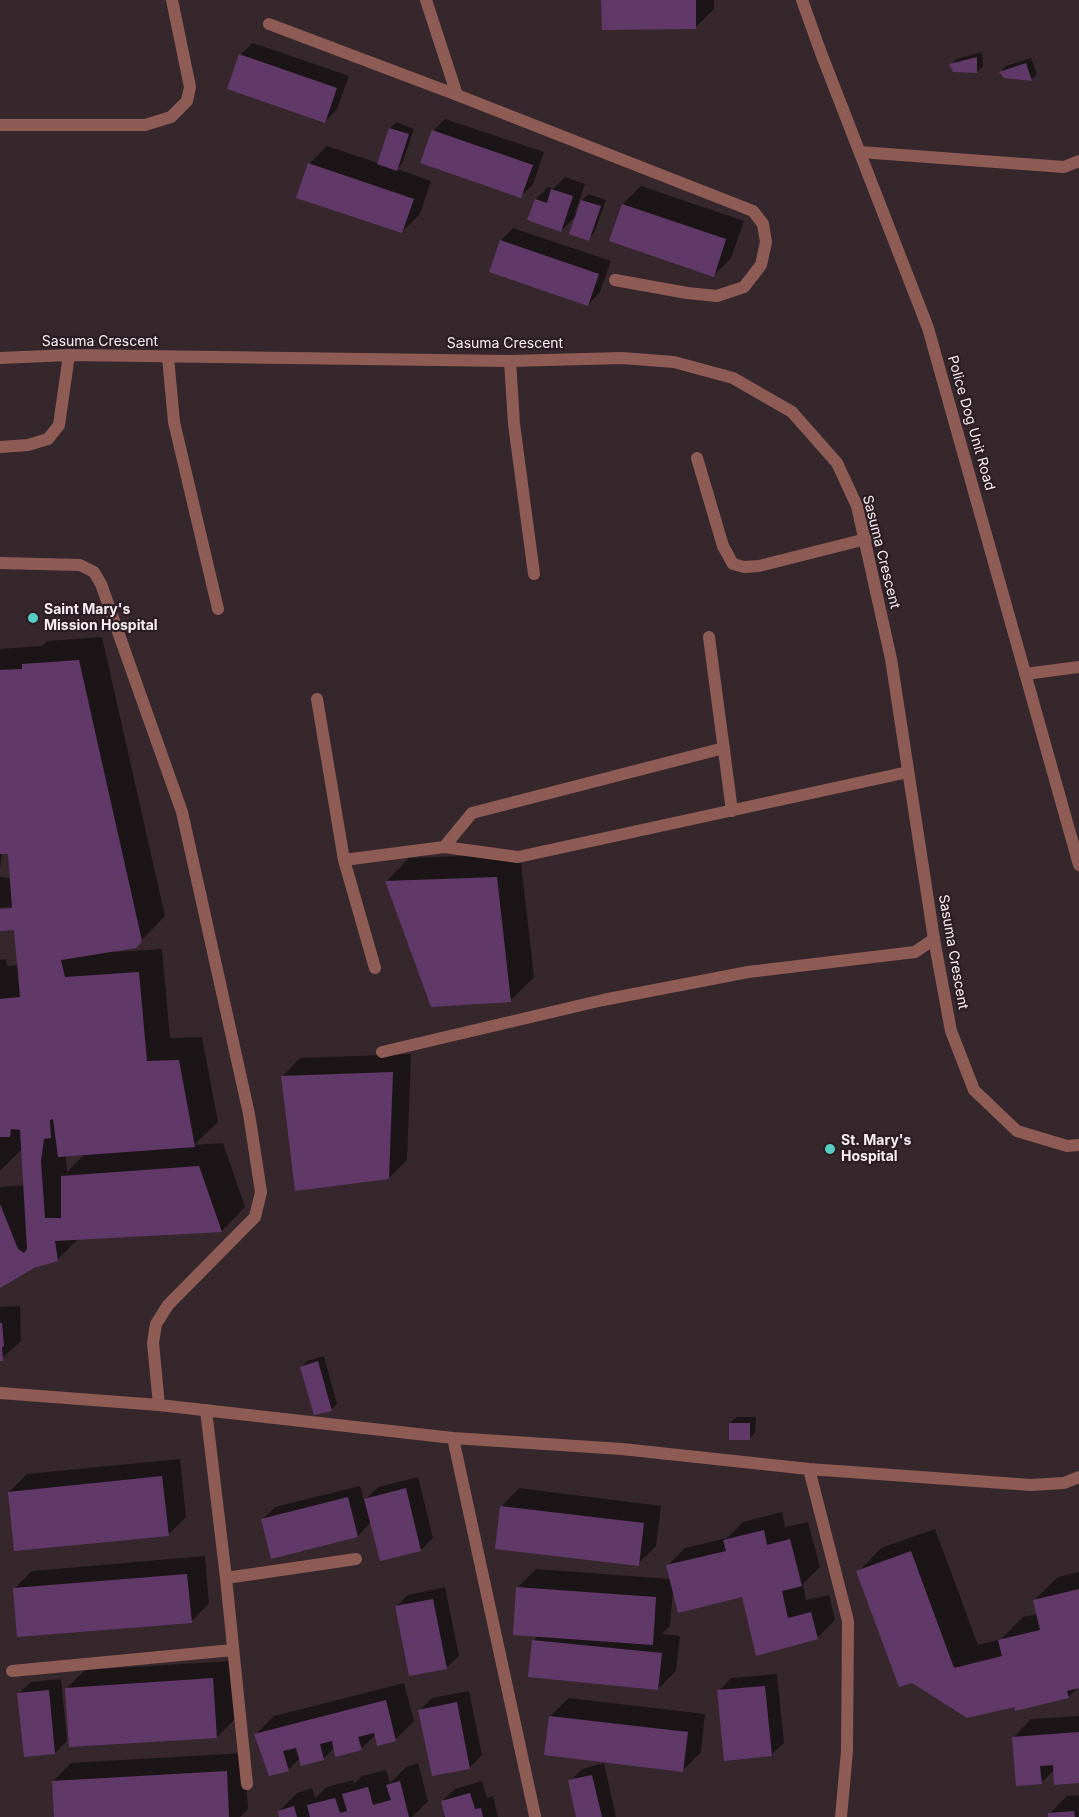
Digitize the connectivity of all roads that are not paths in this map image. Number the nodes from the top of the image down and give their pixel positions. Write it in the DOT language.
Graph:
graph roads {
  1 [pos="172,0"];
  2 [pos="426,0"];
  3 [pos="802,0"];
  4 [pos="269,24"];
  5 [pos="457,95"];
  6 [pos="0,125"];
  7 [pos="860,152"];
  8 [pos="1079,162"];
  9 [pos="615,280"];
  10 [pos="69,355"];
  11 [pos="168,357"];
  12 [pos="0,358"];
  13 [pos="510,361"];
  14 [pos="0,447"];
  15 [pos="697,458"];
  16 [pos="866,539"];
  17 [pos="0,563"];
  18 [pos="534,574"];
  19 [pos="218,609"];
  20 [pos="709,637"];
  21 [pos="1079,667"];
  22 [pos="1025,674"];
  23 [pos="317,699"];
  24 [pos="724,748"];
  25 [pos="908,772"];
  26 [pos="732,810"];
  27 [pos="444,848"];
  28 [pos="344,860"];
  29 [pos="1079,866"];
  30 [pos="934,939"];
  31 [pos="375,968"];
  32 [pos="382,1052"];
  33 [pos="1079,1145"];
  34 [pos="0,1393"];
  35 [pos="159,1405"];
  36 [pos="206,1410"];
  37 [pos="453,1438"];
  38 [pos="809,1469"];
  39 [pos="1079,1477"];
  40 [pos="356,1560"];
  41 [pos="226,1578"];
  42 [pos="233,1650"];
  43 [pos="12,1671"];
  44 [pos="246,1784"];
  45 [pos="535,1816"];
  46 [pos="841,1817"];
  1 -- 6 [label="street"];
  2 -- 5 [label="street"];
  3 -- 7 [label="street, Police Dog Unit Road"];
  4 -- 5 [label="street"];
  5 -- 9 [label="street"];
  7 -- 8 [label="street"];
  7 -- 22 [label="street, Police Dog Unit Road"];
  10 -- 11 [label="street, Sasuma Crescent"];
  10 -- 12 [label="street, Sasuma Crescent"];
  10 -- 14 [label="street"];
  11 -- 13 [label="street, Sasuma Crescent"];
  11 -- 19 [label="street"];
  13 -- 16 [label="street, Sasuma Crescent"];
  13 -- 18 [label="street"];
  15 -- 16 [label="street"];
  16 -- 25 [label="street, Sasuma Crescent"];
  17 -- 35 [label="street"];
  20 -- 24 [label="street"];
  21 -- 22 [label="street"];
  22 -- 29 [label="street, Police Dog Unit Road"];
  23 -- 28 [label="street"];
  24 -- 26 [label="street"];
  24 -- 27 [label="street"];
  25 -- 26 [label="street"];
  25 -- 30 [label="street, Sasuma Crescent"];
  26 -- 27 [label="street"];
  27 -- 28 [label="street"];
  28 -- 31 [label="street"];
  30 -- 32 [label="street"];
  30 -- 33 [label="street, Sasuma Crescent"];
  34 -- 35 [label="street"];
  35 -- 36 [label="street"];
  36 -- 37 [label="street"];
  36 -- 41 [label="street"];
  37 -- 38 [label="street"];
  37 -- 45 [label="street"];
  38 -- 39 [label="street"];
  38 -- 46 [label="street"];
  40 -- 41 [label="street"];
  41 -- 42 [label="street"];
  42 -- 43 [label="street"];
  42 -- 44 [label="street"];
}
